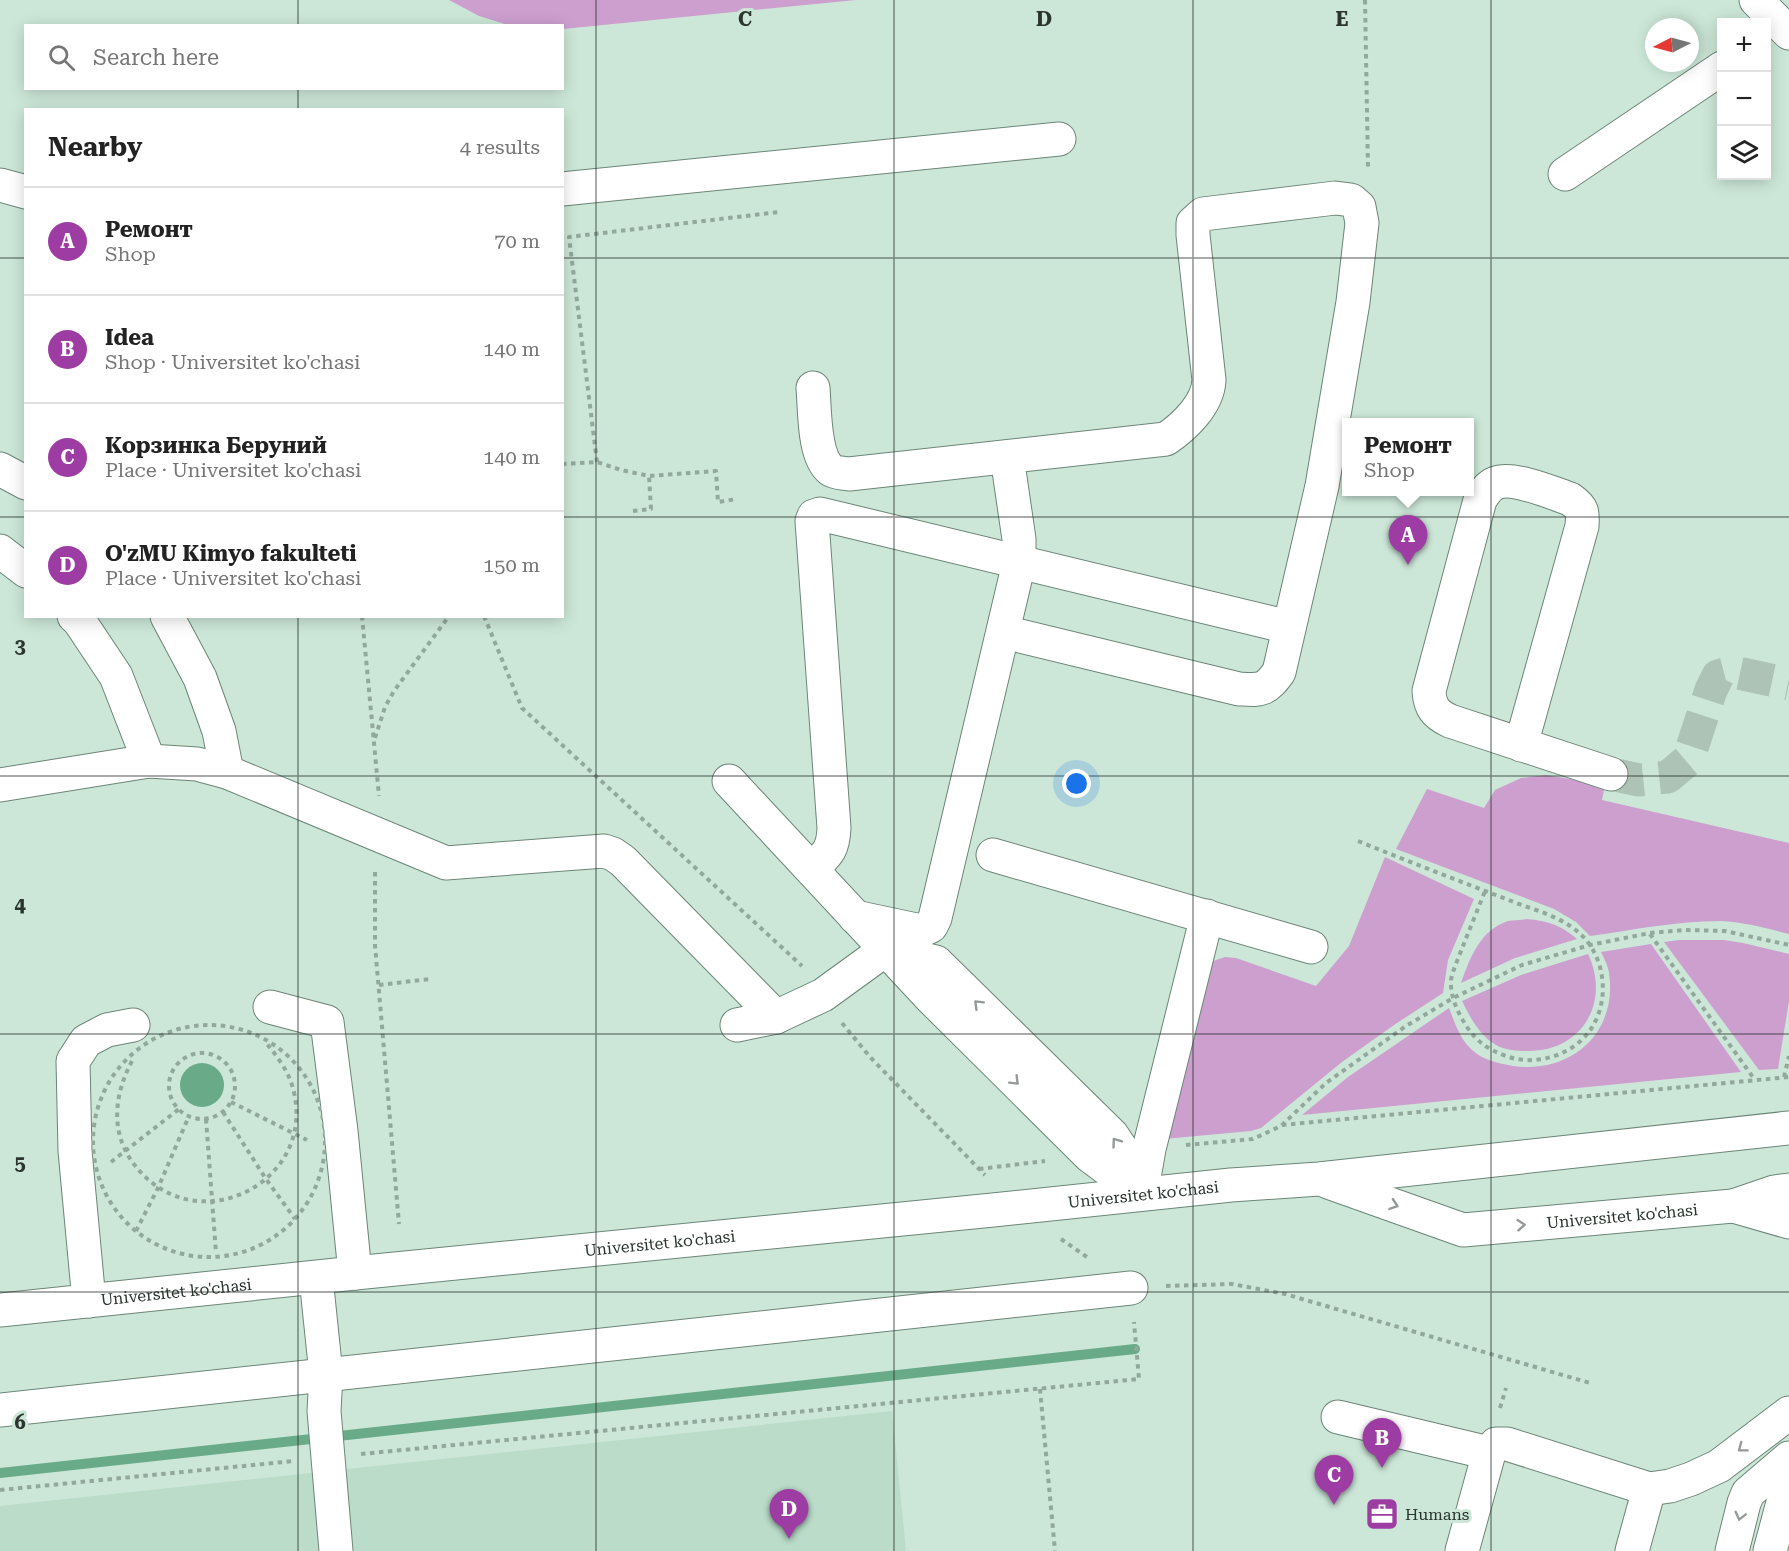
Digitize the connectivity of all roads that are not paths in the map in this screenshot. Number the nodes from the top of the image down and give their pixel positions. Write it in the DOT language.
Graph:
graph roads {
  1 [pos="1717,71"];
  2 [pos="1059,139"];
  3 [pos="1565,174"];
  4 [pos="0,184"];
  5 [pos="564,189"];
  6 [pos="24,191"];
  7 [pos="813,388"];
  8 [pos="1007,457"];
  9 [pos="0,469"];
  10 [pos="24,482"];
  11 [pos="0,551"];
  12 [pos="1020,563"];
  13 [pos="24,569"];
  14 [pos="76,618"];
  15 [pos="168,618"];
  16 [pos="1289,627"];
  17 [pos="1004,632"];
  18 [pos="1521,745"];
  19 [pos="149,761"];
  20 [pos="227,772"];
  21 [pos="1611,774"];
  22 [pos="729,781"];
  23 [pos="0,785"];
  24 [pos="993,855"];
  25 [pos="812,869"];
  26 [pos="1208,916"];
  27 [pos="855,917"];
  28 [pos="1311,947"];
  29 [pos="885,950"];
  30 [pos="270,1007"];
  31 [pos="776,1017"];
  32 [pos="737,1025"];
  33 [pos="135,1037"];
  34 [pos="1789,1128"];
  35 [pos="1319,1179"];
  36 [pos="1789,1190"];
  37 [pos="1141,1194"];
  38 [pos="1733,1206"];
  39 [pos="1789,1222"];
  40 [pos="355,1273"];
  41 [pos="316,1278"];
  42 [pos="1131,1288"];
  43 [pos="89,1300"];
  44 [pos="0,1310"];
  45 [pos="326,1374"];
  46 [pos="0,1410"];
  47 [pos="1789,1413"];
  48 [pos="1338,1417"];
  49 [pos="1489,1453"];
  50 [pos="1789,1458"];
  51 [pos="1789,1480"];
  52 [pos="1649,1489"];
  53 [pos="336,1551"];
  54 [pos="1462,1551"];
  55 [pos="1632,1551"];
  56 [pos="1732,1551"];
  57 [pos="1770,1551"];
  1 -- 3 [label="street"];
  2 -- 5 [label="street"];
  4 -- 6 [label="street"];
  7 -- 8 [label="street"];
  8 -- 12 [label="street"];
  8 -- 16 [label="street"];
  9 -- 10 [label="street"];
  11 -- 13 [label="street"];
  12 -- 16 [label="street"];
  12 -- 17 [label="street"];
  12 -- 25 [label="street"];
  14 -- 19 [label="street"];
  15 -- 20 [label="street"];
  16 -- 17 [label="street"];
  17 -- 27 [label="street"];
  18 -- 18 [label="street"];
  18 -- 21 [label="street"];
  19 -- 20 [label="street"];
  19 -- 23 [label="street"];
  20 -- 31 [label="street"];
  22 -- 25 [label="street"];
  24 -- 26 [label="street"];
  25 -- 27 [label="street"];
  26 -- 28 [label="street"];
  26 -- 37 [label="street"];
  27 -- 29 [label="street"];
  29 -- 31 [label="street"];
  29 -- 37 [label="street, one-way"];
  37 -- 29 [label="street, one-way"];
  30 -- 40 [label="street"];
  31 -- 32 [label="street"];
  33 -- 43 [label="street"];
  34 -- 35 [label="street, Universitet ko'chasi"];
  35 -- 37 [label="street, Universitet ko'chasi"];
  35 -- 38 [label="street, Universitet ko'chasi, one-way"];
  36 -- 38 [label="street, Universitet ko'chasi"];
  37 -- 40 [label="street, Universitet ko'chasi"];
  38 -- 39 [label="street"];
  40 -- 41 [label="street, Universitet ko'chasi"];
  41 -- 43 [label="street, Universitet ko'chasi"];
  41 -- 45 [label="street"];
  42 -- 45 [label="street"];
  43 -- 44 [label="street, Universitet ko'chasi"];
  45 -- 46 [label="street"];
  45 -- 53 [label="street"];
  47 -- 52 [label="street, one-way"];
  48 -- 49 [label="street"];
  49 -- 52 [label="street"];
  49 -- 54 [label="street"];
  50 -- 56 [label="street, one-way"];
  51 -- 57 [label="street"];
  52 -- 55 [label="street"];
}
